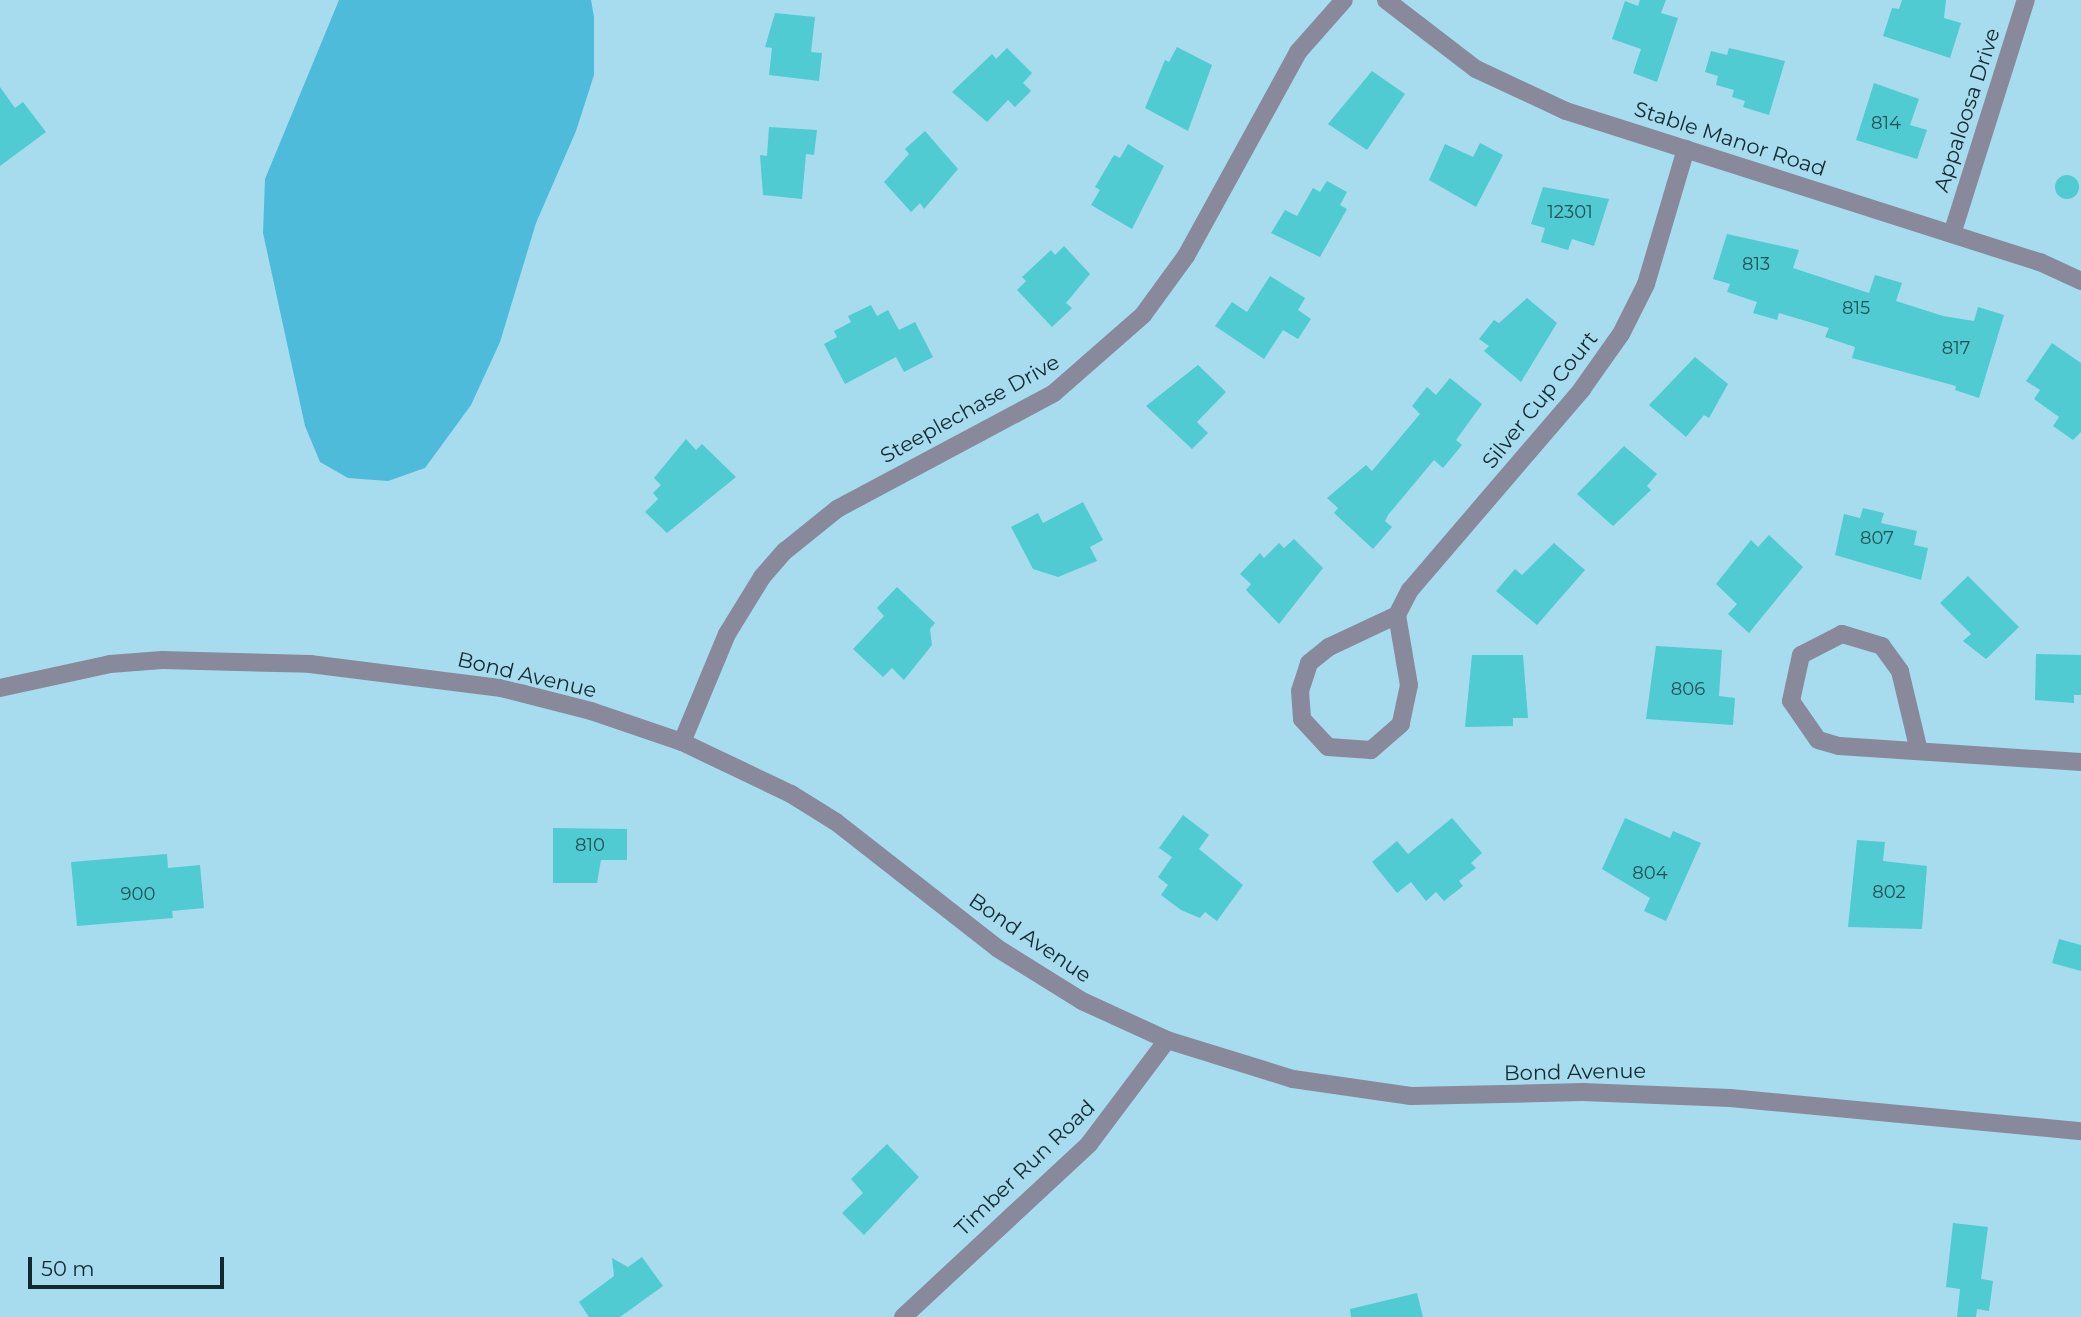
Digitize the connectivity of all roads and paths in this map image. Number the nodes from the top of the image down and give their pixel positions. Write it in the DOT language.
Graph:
graph roads {
  1 [pos="1344,0"];
  2 [pos="1386,0"];
  3 [pos="2026,0"];
  4 [pos="1686,149"];
  5 [pos="1952,234"];
  6 [pos="2081,281"];
  7 [pos="1397,615"];
  8 [pos="0,688"];
  9 [pos="682,742"];
  10 [pos="1919,751"];
  11 [pos="2081,762"];
  12 [pos="1167,1040"];
  13 [pos="2081,1131"];
  14 [pos="902,1317"];
  1 -- 9 [label="street, Steeplechase Drive"];
  2 -- 4 [label="street, Stable Manor Road"];
  3 -- 5 [label="street, Appaloosa Drive"];
  4 -- 5 [label="street, Stable Manor Road"];
  4 -- 7 [label="street, Silver Cup Court"];
  5 -- 6 [label="street, Stable Manor Road"];
  7 -- 7 [label="street"];
  8 -- 9 [label="street, Bond Avenue"];
  9 -- 12 [label="street, Bond Avenue"];
  10 -- 10 [label="street"];
  10 -- 11 [label="street"];
  12 -- 13 [label="street, Bond Avenue"];
  12 -- 14 [label="street, Timber Run Road"];
}
